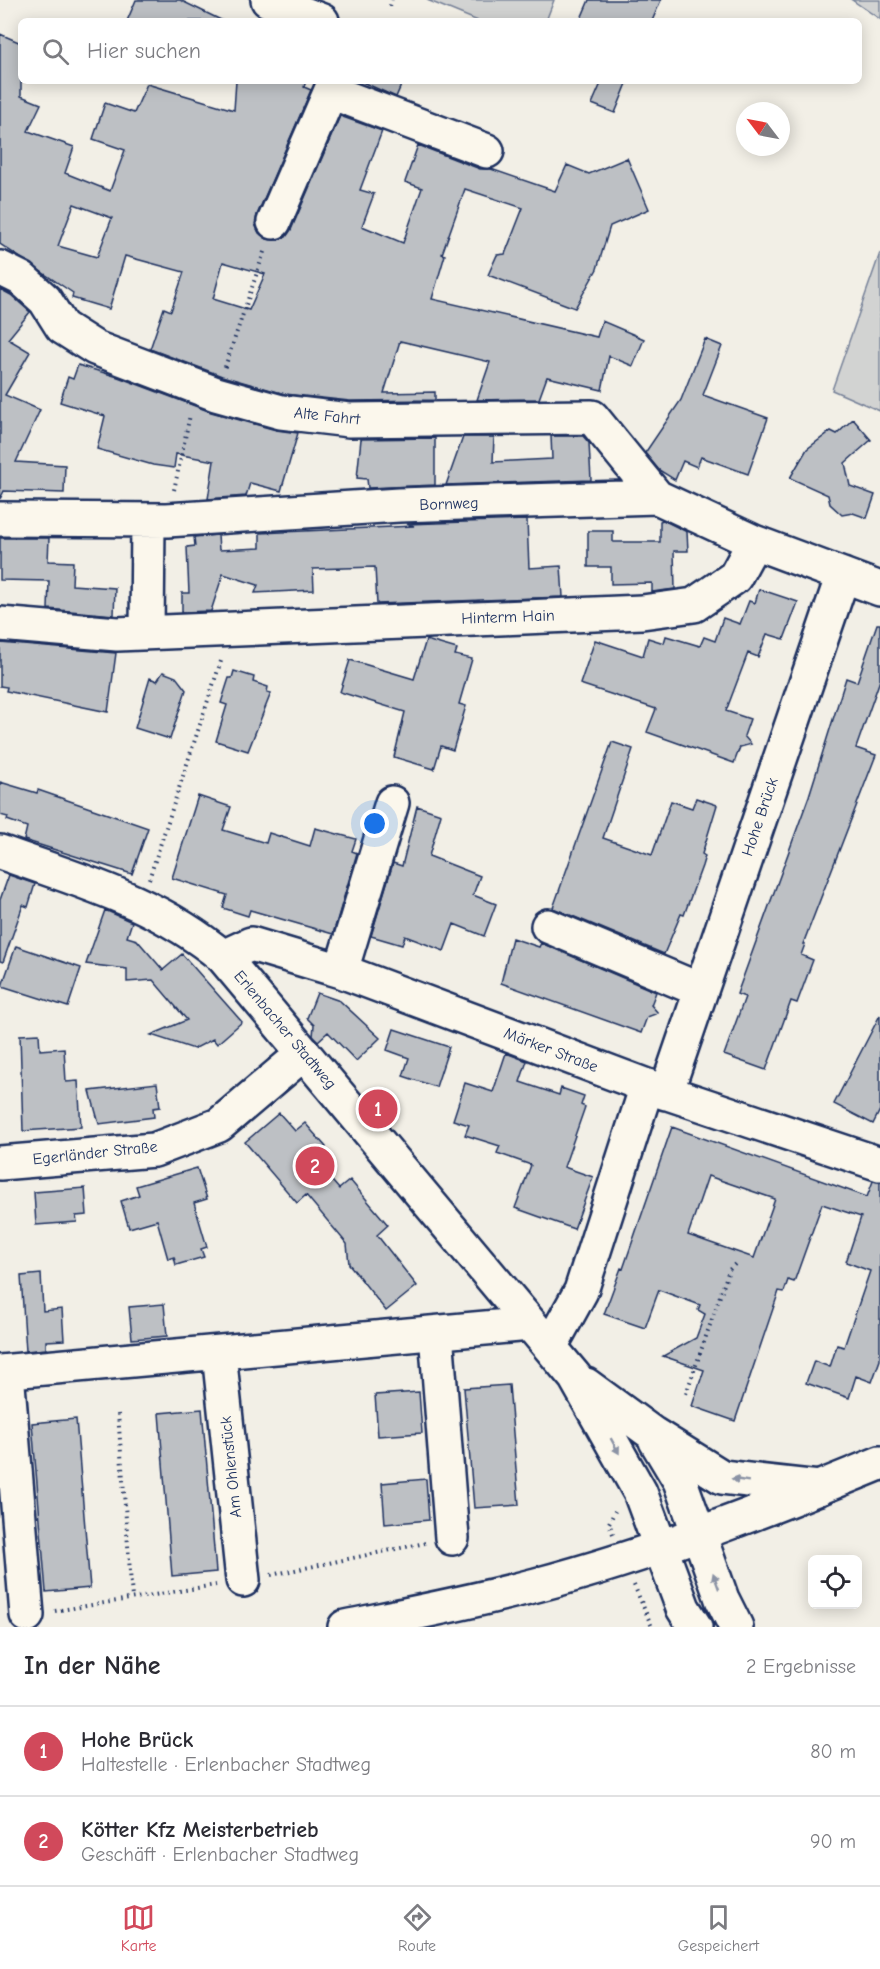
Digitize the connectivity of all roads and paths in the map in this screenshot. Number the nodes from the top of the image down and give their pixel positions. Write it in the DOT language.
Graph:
graph roads {
  1 [pos="268,0"];
  2 [pos="392,0"];
  3 [pos="390,6"];
  4 [pos="314,18"];
  5 [pos="333,86"];
  6 [pos="487,151"];
  7 [pos="274,222"];
  8 [pos="0,268"];
  9 [pos="206,390"];
  10 [pos="657,497"];
  11 [pos="0,519"];
  12 [pos="157,520"];
  13 [pos="754,542"];
  14 [pos="843,575"];
  15 [pos="880,589"];
  16 [pos="0,624"];
  17 [pos="231,628"];
  18 [pos="147,632"];
  19 [pos="392,803"];
  20 [pos="0,852"];
  21 [pos="141,903"];
  22 [pos="548,926"];
  23 [pos="223,957"];
  24 [pos="341,971"];
  25 [pos="700,990"];
  26 [pos="304,1053"];
  27 [pos="656,1090"];
  28 [pos="0,1163"];
  29 [pos="880,1164"];
  30 [pos="736,1263"];
  31 [pos="436,1334"];
  32 [pos="540,1336"];
  33 [pos="219,1353"];
  34 [pos="3,1372"];
  35 [pos="575,1377"];
  36 [pos="686,1394"];
  37 [pos="118,1414"];
  38 [pos="652,1434"];
  39 [pos="880,1463"];
  40 [pos="819,1488"];
  41 [pos="615,1505"];
  42 [pos="698,1534"];
  43 [pos="452,1538"];
  44 [pos="659,1547"];
  45 [pos="623,1559"];
  46 [pos="243,1580"];
  47 [pos="132,1598"];
  48 [pos="27,1615"];
  49 [pos="345,1627"];
  50 [pos="652,1627"];
  51 [pos="695,1627"];
  52 [pos="736,1627"];
  1 -- 4 [label="street"];
  2 -- 3 [label="path"];
  5 -- 6 [label="street"];
  5 -- 7 [label="street"];
  7 -- 9 [label="path"];
  8 -- 9 [label="street, Alte Fahrt"];
  9 -- 10 [label="street, Alte Fahrt"];
  9 -- 12 [label="path"];
  10 -- 12 [label="street, Bornweg"];
  10 -- 13 [label="street, Bornweg"];
  11 -- 12 [label="street, Bornweg"];
  12 -- 18 [label="street"];
  13 -- 14 [label="street, Bornweg"];
  13 -- 17 [label="street, Hinterm Hain"];
  14 -- 15 [label="street, Bornweg"];
  14 -- 25 [label="street, Hohe Brück"];
  16 -- 18 [label="street, Hinterm Hain"];
  17 -- 18 [label="street, Hinterm Hain"];
  17 -- 21 [label="path"];
  19 -- 24 [label="street"];
  20 -- 21 [label="street, Erlenbacher Stadtweg"];
  21 -- 23 [label="street, Erlenbacher Stadtweg"];
  22 -- 25 [label="street"];
  23 -- 24 [label="street, Märker Straße"];
  23 -- 26 [label="street, Erlenbacher Stadtweg"];
  24 -- 27 [label="street, Märker Straße"];
  25 -- 27 [label="street, Hohe Brück"];
  26 -- 28 [label="street, Egerländer Straße"];
  26 -- 32 [label="street, Erlenbacher Stadtweg"];
  27 -- 29 [label="street, Märker Straße"];
  27 -- 32 [label="street, Hohe Brück"];
  30 -- 36 [label="path"];
  31 -- 32 [label="street"];
  31 -- 33 [label="street"];
  31 -- 43 [label="street"];
  32 -- 35 [label="street, Erlenbacher Stadtweg"];
  33 -- 34 [label="street"];
  33 -- 46 [label="street, Am Ohlenstück"];
  34 -- 48 [label="street"];
  35 -- 38 [label="street, Erlenbacher Stadtweg"];
  35 -- 44 [label="street, Erlenbacher Stadtweg, one-way"];
  37 -- 47 [label="path"];
  40 -- 38 [label="street, Erlenbacher Stadtweg, one-way"];
  38 -- 42 [label="street, Erlenbacher Stadtweg"];
  39 -- 40 [label="street"];
  40 -- 42 [label="street"];
  41 -- 45 [label="path"];
  42 -- 44 [label="street"];
  52 -- 42 [label="street, Erlenbacher Stadtweg, one-way"];
  44 -- 45 [label="street"];
  44 -- 51 [label="street, Erlenbacher Stadtweg"];
  45 -- 49 [label="street"];
  45 -- 50 [label="path"];
}
